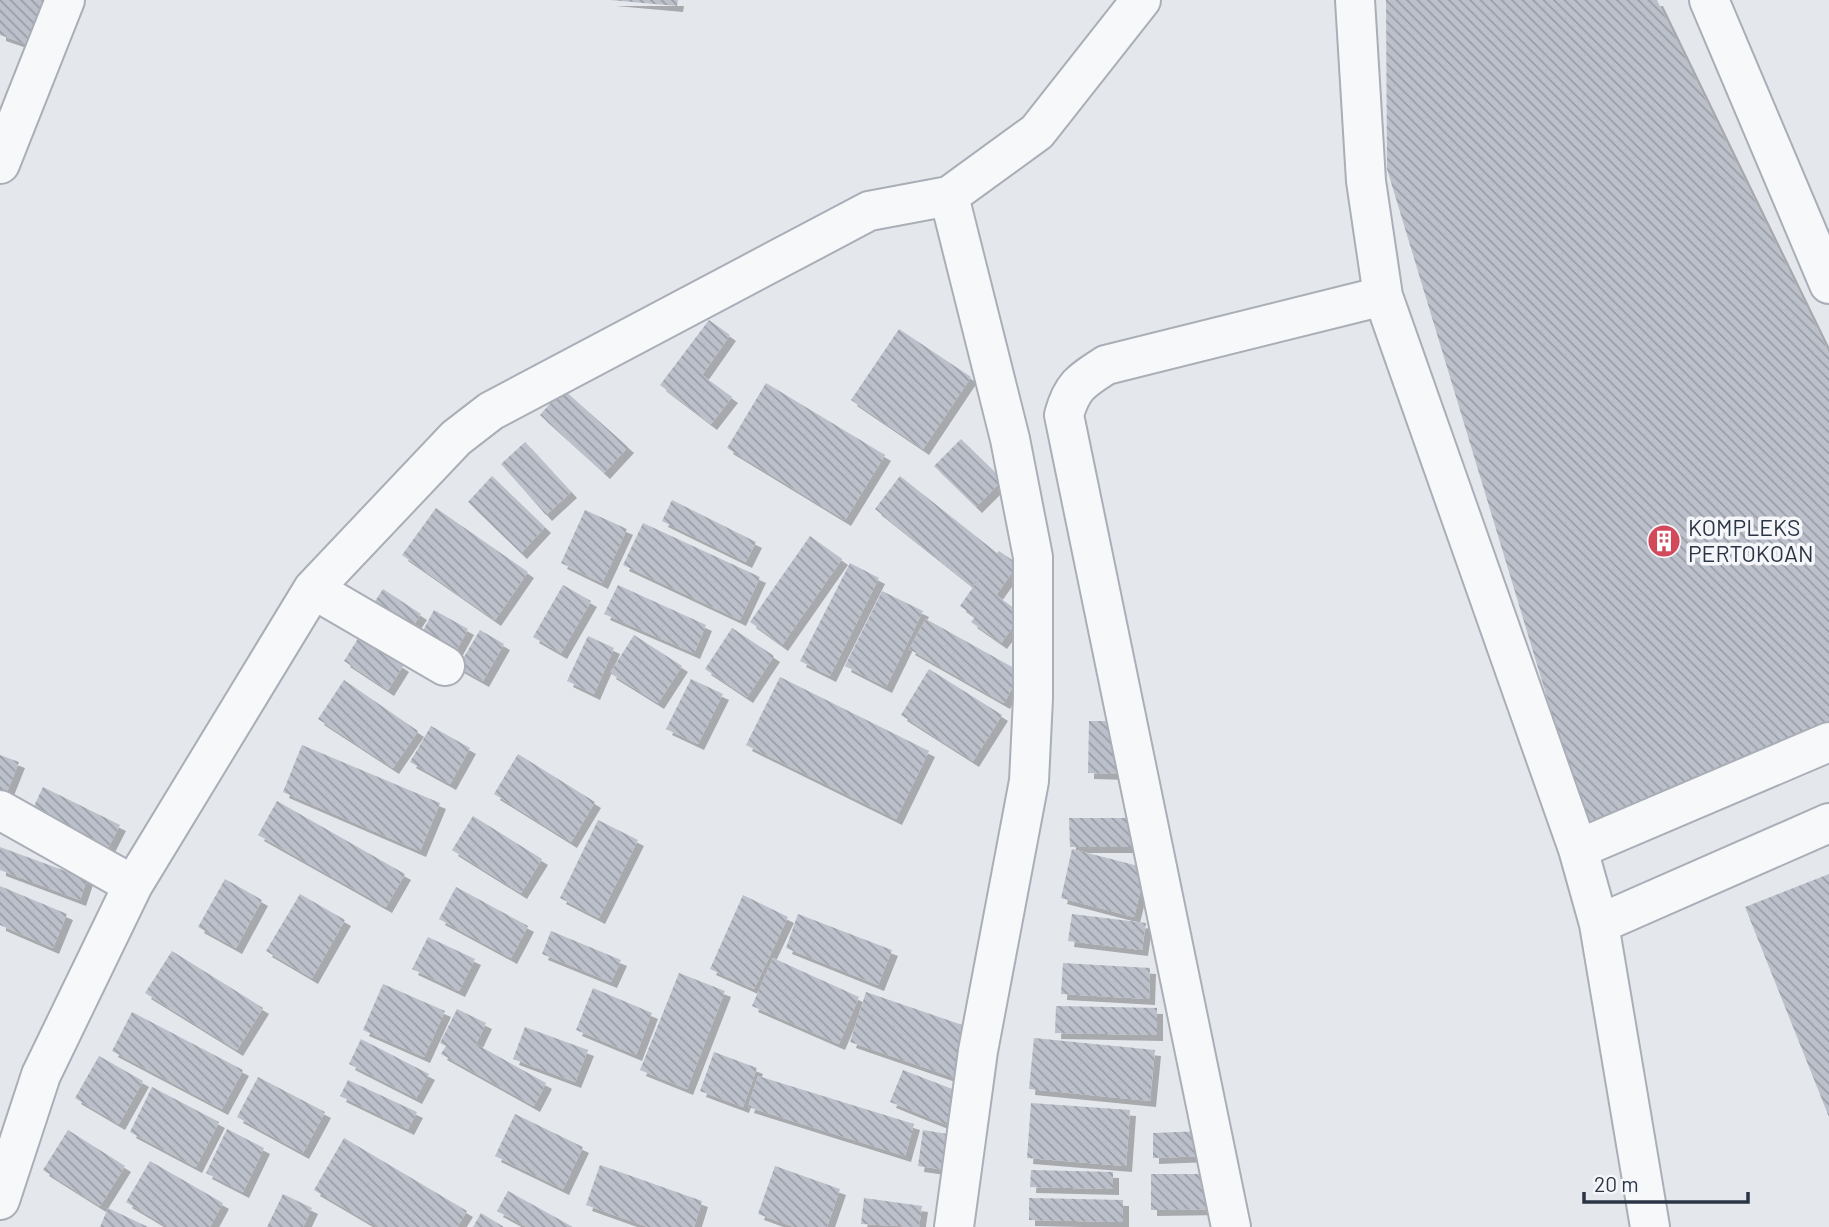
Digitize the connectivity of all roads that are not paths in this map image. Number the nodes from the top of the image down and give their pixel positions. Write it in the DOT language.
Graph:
graph roads {
  1 [pos="65,0"];
  2 [pos="1141,0"];
  3 [pos="1355,0"];
  4 [pos="1709,0"];
  5 [pos="0,164"];
  6 [pos="948,195"];
  7 [pos="1829,284"];
  8 [pos="1383,296"];
  9 [pos="313,589"];
  10 [pos="444,666"];
  11 [pos="1829,743"];
  12 [pos="0,810"];
  13 [pos="1829,822"];
  14 [pos="1578,849"];
  15 [pos="127,882"];
  16 [pos="1600,924"];
  17 [pos="0,1200"];
  18 [pos="954,1227"];
  19 [pos="1231,1227"];
  20 [pos="1650,1227"];
  1 -- 5 [label="street"];
  2 -- 6 [label="street"];
  3 -- 8 [label="street"];
  4 -- 7 [label="street"];
  6 -- 9 [label="street"];
  6 -- 18 [label="street"];
  8 -- 14 [label="street"];
  8 -- 19 [label="street"];
  9 -- 10 [label="street"];
  9 -- 15 [label="street"];
  11 -- 14 [label="street"];
  12 -- 15 [label="street"];
  13 -- 16 [label="street"];
  14 -- 16 [label="street"];
  15 -- 17 [label="street"];
  16 -- 20 [label="street"];
}
